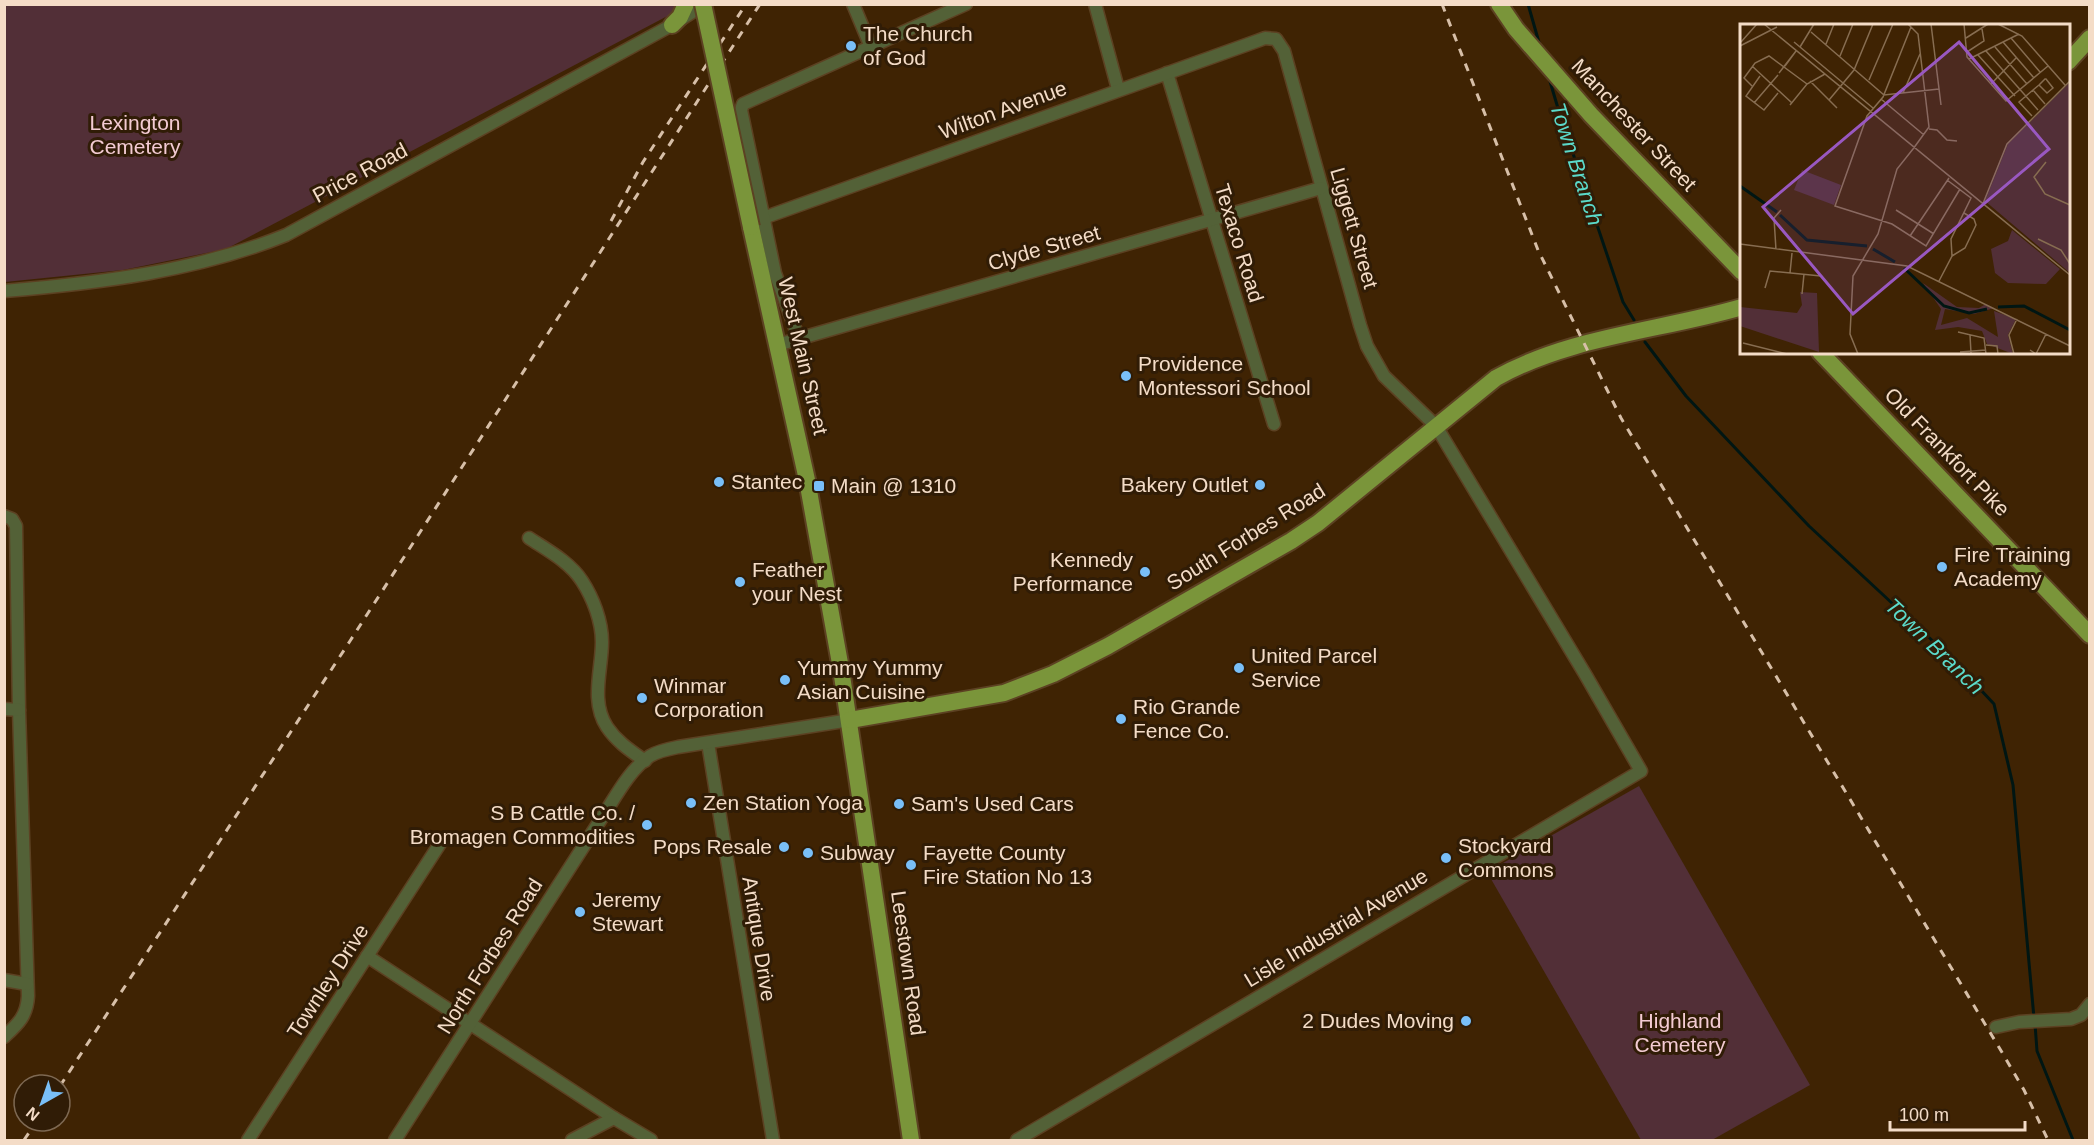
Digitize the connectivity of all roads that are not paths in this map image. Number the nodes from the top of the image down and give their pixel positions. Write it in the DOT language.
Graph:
graph roads {
  1 [pos="686,4"];
  2 [pos="704,4"];
  3 [pos="853,4"];
  4 [pos="966,4"];
  5 [pos="1095,4"];
  6 [pos="1499,4"];
  7 [pos="672,25"];
  8 [pos="2090,38"];
  9 [pos="1257,40"];
  10 [pos="871,47"];
  11 [pos="2070,60"];
  12 [pos="1167,73"];
  13 [pos="1118,89"];
  14 [pos="1321,188"];
  15 [pos="1211,220"];
  16 [pos="757,222"];
  17 [pos="1740,270"];
  18 [pos="4,291"];
  19 [pos="1740,309"];
  20 [pos="799,339"];
  21 [pos="777,345"];
  22 [pos="1823,354"];
  23 [pos="1274,424"];
  24 [pos="1436,426"];
  25 [pos="4,516"];
  26 [pos="529,538"];
  27 [pos="2090,635"];
  28 [pos="4,709"];
  29 [pos="19,710"];
  30 [pos="849,720"];
  31 [pos="708,743"];
  32 [pos="645,761"];
  33 [pos="441,842"];
  34 [pos="367,956"];
  35 [pos="4,980"];
  36 [pos="27,984"];
  37 [pos="2090,1004"];
  38 [pos="471,1024"];
  39 [pos="1996,1027"];
  40 [pos="4,1037"];
  41 [pos="614,1118"];
  42 [pos="248,1140"];
  43 [pos="395,1140"];
  44 [pos="572,1140"];
  45 [pos="651,1140"];
  46 [pos="773,1140"];
  47 [pos="910,1140"];
  48 [pos="1017,1140"];
  1 -- 7 [label="main road"];
  2 -- 7 [label="street, Price Road"];
  2 -- 16 [label="main road, West Main Street, bridge"];
  3 -- 10 [label="street"];
  4 -- 10 [label="street"];
  5 -- 13 [label="street"];
  6 -- 17 [label="main road, Manchester Street"];
  7 -- 18 [label="street, Price Road"];
  8 -- 11 [label="main road"];
  9 -- 12 [label="street, Wilton Avenue"];
  9 -- 14 [label="street, Liggett Street"];
  10 -- 16 [label="street"];
  12 -- 13 [label="street, Wilton Avenue"];
  12 -- 15 [label="street, Texaco Road"];
  13 -- 16 [label="street, Wilton Avenue"];
  14 -- 15 [label="street, Clyde Street"];
  14 -- 24 [label="street, Liggett Street"];
  15 -- 20 [label="street, Clyde Street"];
  15 -- 23 [label="street, Texaco Road"];
  16 -- 20 [label="street"];
  16 -- 21 [label="main road, West Main Street"];
  19 -- 24 [label="main road, South Forbes Road"];
  20 -- 21 [label="street, Clyde Street"];
  21 -- 30 [label="main road, West Main Street"];
  22 -- 27 [label="main road, Old Frankfort Pike"];
  24 -- 30 [label="main road, South Forbes Road"];
  24 -- 48 [label="street, Lisle Industrial Avenue"];
  25 -- 29 [label="street"];
  26 -- 32 [label="street"];
  28 -- 29 [label="street"];
  29 -- 36 [label="street"];
  30 -- 31 [label="street, North Forbes Road"];
  30 -- 47 [label="main road, Leestown Road"];
  31 -- 32 [label="street, North Forbes Road"];
  31 -- 46 [label="street, Antique Drive"];
  32 -- 38 [label="street, North Forbes Road"];
  33 -- 34 [label="street, Townley Drive"];
  34 -- 38 [label="street"];
  34 -- 42 [label="street, Townley Drive"];
  35 -- 36 [label="street"];
  36 -- 40 [label="street"];
  37 -- 39 [label="street"];
  38 -- 41 [label="street"];
  38 -- 43 [label="street, North Forbes Road"];
  41 -- 44 [label="street"];
  41 -- 45 [label="street"];
}
